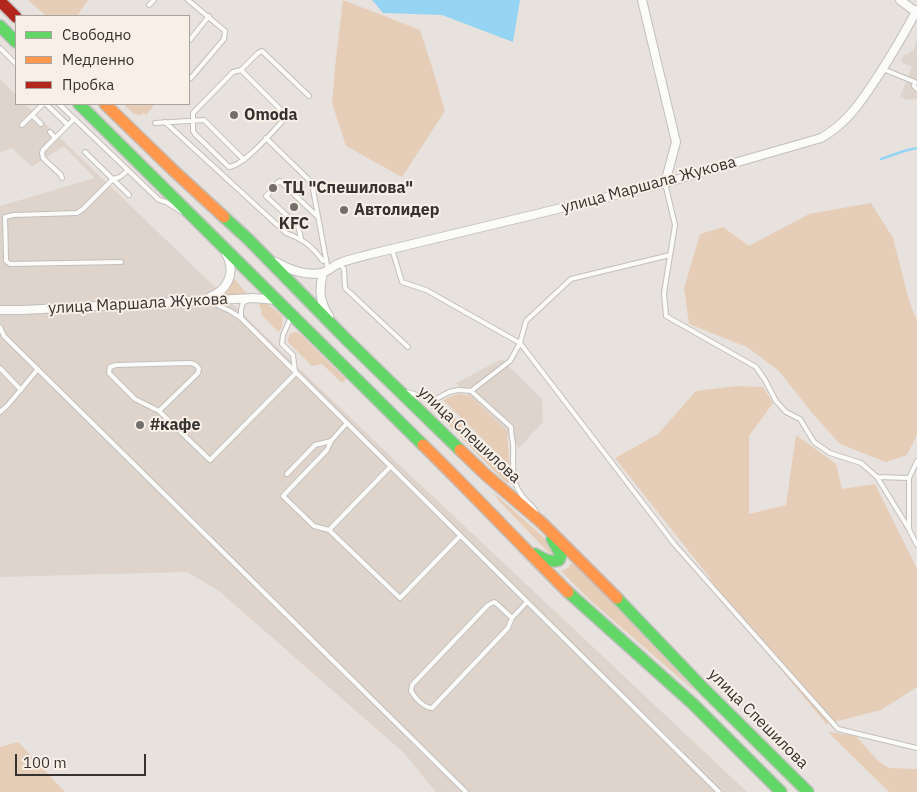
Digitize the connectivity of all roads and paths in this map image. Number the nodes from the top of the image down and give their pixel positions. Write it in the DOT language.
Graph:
graph roads {
  1 [pos="154,0"];
  2 [pos="188,0"];
  3 [pos="642,0"];
  4 [pos="900,0"];
  5 [pos="0,1"];
  6 [pos="149,6"];
  7 [pos="917,11"];
  8 [pos="15,16"];
  9 [pos="209,16"];
  10 [pos="0,26"];
  11 [pos="190,38"];
  12 [pos="15,41"];
  13 [pos="0,49"];
  14 [pos="15,63"];
  15 [pos="882,69"];
  16 [pos="241,70"];
  17 [pos="917,76"];
  18 [pos="190,78"];
  19 [pos="915,82"];
  20 [pos="917,89"];
  21 [pos="309,96"];
  22 [pos="43,105"];
  23 [pos="45,105"];
  24 [pos="60,105"];
  25 [pos="80,105"];
  26 [pos="106,105"];
  27 [pos="32,115"];
  28 [pos="74,119"];
  29 [pos="193,121"];
  30 [pos="165,122"];
  31 [pos="155,123"];
  32 [pos="41,124"];
  33 [pos="22,125"];
  34 [pos="68,125"];
  35 [pos="50,132"];
  36 [pos="55,138"];
  37 [pos="266,138"];
  38 [pos="85,152"];
  39 [pos="244,160"];
  40 [pos="128,170"];
  41 [pos="62,178"];
  42 [pos="113,179"];
  43 [pos="665,183"];
  44 [pos="277,184"];
  45 [pos="269,193"];
  46 [pos="129,195"];
  47 [pos="318,217"];
  48 [pos="2,218"];
  49 [pos="205,227"];
  50 [pos="301,238"];
  51 [pos="248,239"];
  52 [pos="392,249"];
  53 [pos="670,255"];
  54 [pos="323,261"];
  55 [pos="121,262"];
  56 [pos="339,263"];
  57 [pos="325,271"];
  58 [pos="253,298"];
  59 [pos="276,300"];
  60 [pos="198,301"];
  61 [pos="0,310"];
  62 [pos="292,315"];
  63 [pos="241,318"];
  64 [pos="0,327"];
  65 [pos="347,340"];
  66 [pos="520,343"];
  67 [pos="408,347"];
  68 [pos="0,368"];
  69 [pos="38,369"];
  70 [pos="295,372"];
  71 [pos="390,382"];
  72 [pos="21,390"];
  73 [pos="470,391"];
  74 [pos="159,411"];
  75 [pos="0,412"];
  76 [pos="347,424"];
  77 [pos="330,441"];
  78 [pos="917,461"];
  79 [pos="391,466"];
  80 [pos="287,474"];
  81 [pos="877,477"];
  82 [pos="909,478"];
  83 [pos="542,523"];
  84 [pos="909,529"];
  85 [pos="329,530"];
  86 [pos="460,536"];
  87 [pos="519,543"];
  88 [pos="917,545"];
  89 [pos="527,602"];
  90 [pos="512,618"];
  91 [pos="917,748"];
  92 [pos="466,792"];
  93 [pos="719,792"];
  94 [pos="781,792"];
  95 [pos="808,792"];
  1 -- 6 [label="lane"];
  2 -- 9 [label="lane"];
  3 -- 43 [label="street"];
  4 -- 7 [label="street"];
  5 -- 8 [label="main road"];
  7 -- 15 [label="street, улица Маршала Жукова"];
  9 -- 11 [label="lane"];
  9 -- 18 [label="lane"];
  10 -- 12 [label="main road"];
  13 -- 14 [label="lane"];
  15 -- 19 [label="lane"];
  15 -- 43 [label="street, улица Маршала Жукова"];
  16 -- 21 [label="lane"];
  16 -- 29 [label="lane"];
  16 -- 37 [label="lane"];
  17 -- 19 [label="lane"];
  19 -- 20 [label="lane"];
  22 -- 27 [label="lane"];
  23 -- 34 [label="lane"];
  24 -- 28 [label="lane"];
  25 -- 49 [label="main road"];
  26 -- 51 [label="main road, улица Спешилова"];
  27 -- 32 [label="lane"];
  27 -- 33 [label="lane"];
  28 -- 34 [label="lane"];
  28 -- 40 [label="lane"];
  29 -- 30 [label="lane"];
  29 -- 39 [label="lane"];
  29 -- 39 [label="lane"];
  30 -- 31 [label="lane"];
  30 -- 50 [label="lane"];
  34 -- 36 [label="lane"];
  35 -- 36 [label="lane"];
  36 -- 41 [label="lane"];
  37 -- 39 [label="lane"];
  37 -- 47 [label="lane"];
  38 -- 42 [label="lane"];
  40 -- 42 [label="lane"];
  40 -- 49 [label="lane"];
  42 -- 46 [label="lane"];
  42 -- 48 [label="lane"];
  43 -- 52 [label="street, улица Маршала Жукова"];
  43 -- 53 [label="lane"];
  44 -- 47 [label="lane"];
  45 -- 50 [label="lane"];
  47 -- 57 [label="lane"];
  48 -- 55 [label="lane"];
  49 -- 59 [label="main road"];
  49 -- 60 [label="street"];
  50 -- 54 [label="lane"];
  51 -- 57 [label="street"];
  51 -- 65 [label="main road, улица Спешилова"];
  52 -- 56 [label="street, улица Маршала Жукова"];
  52 -- 66 [label="lane"];
  53 -- 66 [label="lane"];
  53 -- 81 [label="lane"];
  56 -- 57 [label="street, улица Маршала Жукова"];
  56 -- 67 [label="lane"];
  57 -- 65 [label="street"];
  58 -- 59 [label="street, улица Маршала Жукова"];
  58 -- 60 [label="street, улица Маршала Жукова"];
  58 -- 63 [label="lane"];
  59 -- 62 [label="main road"];
  60 -- 61 [label="street, улица Маршала Жукова"];
  60 -- 63 [label="lane"];
  62 -- 70 [label="lane"];
  62 -- 87 [label="main road"];
  63 -- 70 [label="lane"];
  64 -- 69 [label="lane"];
  65 -- 71 [label="main road, улица Спешилова"];
  66 -- 73 [label="lane"];
  66 -- 91 [label="lane"];
  68 -- 72 [label="lane"];
  69 -- 72 [label="lane"];
  69 -- 92 [label="lane"];
  70 -- 74 [label="lane"];
  70 -- 76 [label="lane"];
  71 -- 73 [label="lane"];
  71 -- 83 [label="main road, улица Спешилова"];
  72 -- 75 [label="lane"];
  73 -- 83 [label="lane"];
  74 -- 74 [label="lane"];
  76 -- 77 [label="lane"];
  76 -- 79 [label="lane"];
  77 -- 80 [label="lane"];
  77 -- 85 [label="lane"];
  78 -- 82 [label="lane"];
  79 -- 85 [label="lane"];
  79 -- 86 [label="lane"];
  81 -- 82 [label="lane"];
  81 -- 84 [label="lane"];
  82 -- 84 [label="lane"];
  83 -- 87 [label="main road"];
  83 -- 95 [label="main road, улица Спешилова"];
  84 -- 88 [label="lane"];
  85 -- 86 [label="lane"];
  86 -- 89 [label="lane"];
  87 -- 94 [label="main road"];
  89 -- 90 [label="lane"];
  89 -- 93 [label="lane"];
  90 -- 90 [label="lane"];
}
